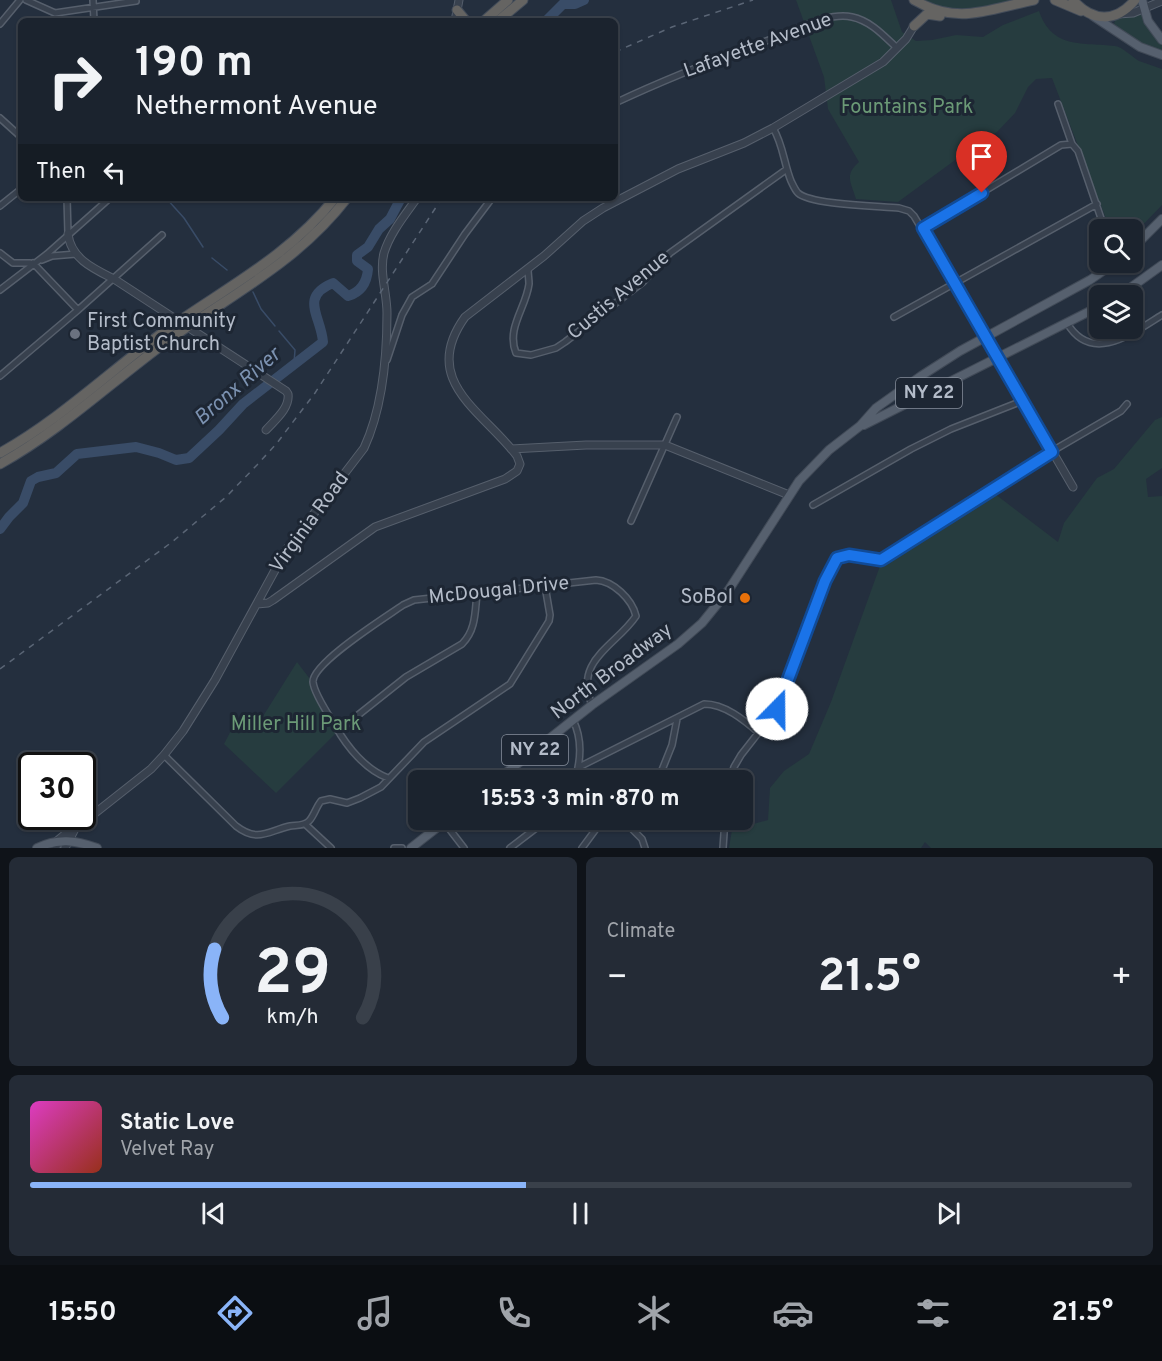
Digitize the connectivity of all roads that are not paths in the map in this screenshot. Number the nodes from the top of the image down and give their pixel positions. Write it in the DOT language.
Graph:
graph roads {
  1 [pos="20,0"];
  2 [pos="26,0"];
  3 [pos="93,0"];
  4 [pos="508,0"];
  5 [pos="523,0"];
  6 [pos="907,0"];
  7 [pos="914,0"];
  8 [pos="1034,0"];
  9 [pos="1055,0"];
  10 [pos="1073,0"];
  11 [pos="1135,0"];
  12 [pos="136,1"];
  13 [pos="1162,1"];
  14 [pos="1143,4"];
  15 [pos="94,8"];
  16 [pos="55,13"];
  17 [pos="984,13"];
  18 [pos="1089,14"];
  19 [pos="1116,15"];
  20 [pos="54,18"];
  21 [pos="94,18"];
  22 [pos="487,18"];
  23 [pos="502,18"];
  24 [pos="0,24"];
  25 [pos="914,26"];
  26 [pos="1162,40"];
  27 [pos="897,48"];
  28 [pos="1162,55"];
  29 [pos="618,102"];
  30 [pos="1058,104"];
  31 [pos="0,118"];
  32 [pos="773,128"];
  33 [pos="18,134"];
  34 [pos="1072,144"];
  35 [pos="787,169"];
  36 [pos="18,191"];
  37 [pos="618,200"];
  38 [pos="67,201"];
  39 [pos="106,201"];
  40 [pos="332,201"];
  41 [pos="344,201"];
  42 [pos="415,201"];
  43 [pos="490,201"];
  44 [pos="616,201"];
  45 [pos="1096,204"];
  46 [pos="0,206"];
  47 [pos="1101,219"];
  48 [pos="1162,219"];
  49 [pos="923,228"];
  50 [pos="68,234"];
  51 [pos="162,234"];
  52 [pos="1143,238"];
  53 [pos="0,253"];
  54 [pos="76,254"];
  55 [pos="33,263"];
  56 [pos="1162,265"];
  57 [pos="528,269"];
  58 [pos="1100,273"];
  59 [pos="114,279"];
  60 [pos="954,284"];
  61 [pos="1134,285"];
  62 [pos="0,290"];
  63 [pos="78,310"];
  64 [pos="1089,312"];
  65 [pos="1162,315"];
  66 [pos="894,317"];
  67 [pos="1067,323"];
  68 [pos="183,324"];
  69 [pos="986,337"];
  70 [pos="998,358"];
  71 [pos="384,367"];
  72 [pos="0,376"];
  73 [pos="1022,401"];
  74 [pos="1127,404"];
  75 [pos="677,417"];
  76 [pos="860,426"];
  77 [pos="266,429"];
  78 [pos="665,445"];
  79 [pos="512,449"];
  80 [pos="1052,452"];
  81 [pos="0,453"];
  82 [pos="0,464"];
  83 [pos="1073,487"];
  84 [pos="789,495"];
  85 [pos="813,505"];
  86 [pos="631,521"];
  87 [pos="545,586"];
  88 [pos="477,593"];
  89 [pos="257,604"];
  90 [pos="592,705"];
  91 [pos="677,719"];
  92 [pos="573,720"];
  93 [pos="338,731"];
  94 [pos="759,733"];
  95 [pos="164,755"];
  96 [pos="579,767"];
  97 [pos="509,770"];
  98 [pos="578,770"];
  99 [pos="662,770"];
  100 [pos="733,770"];
  101 [pos="388,778"];
  102 [pos="96,813"];
  103 [pos="305,824"];
  104 [pos="75,830"];
  105 [pos="434,830"];
  106 [pos="452,830"];
  107 [pos="534,830"];
  108 [pos="595,830"];
  109 [pos="633,830"];
  110 [pos="724,830"];
  111 [pos="57,844"];
  112 [pos="67,844"];
  113 [pos="37,848"];
  114 [pos="94,848"];
  115 [pos="331,848"];
  116 [pos="394,848"];
  117 [pos="402,848"];
  118 [pos="411,848"];
  119 [pos="464,848"];
  120 [pos="510,848"];
  121 [pos="582,848"];
  122 [pos="645,848"];
  123 [pos="723,848"];
  1 -- 24 [label="street"];
  2 -- 16 [label="street"];
  3 -- 15 [label="street"];
  4 -- 22 [label="highway"];
  5 -- 23 [label="highway"];
  6 -- 25 [label="highway"];
  7 -- 17 [label="highway"];
  8 -- 17 [label="highway"];
  9 -- 18 [label="highway"];
  10 -- 18 [label="highway"];
  11 -- 19 [label="highway"];
  12 -- 15 [label="street"];
  13 -- 14 [label="street"];
  14 -- 19 [label="street"];
  14 -- 26 [label="main road"];
  15 -- 16 [label="street"];
  15 -- 21 [label="street"];
  16 -- 20 [label="street"];
  17 -- 25 [label="highway"];
  18 -- 19 [label="highway"];
  18 -- 28 [label="main road"];
  25 -- 27 [label="street"];
  27 -- 29 [label="street, Lafayette Avenue"];
  27 -- 32 [label="street"];
  30 -- 34 [label="street"];
  31 -- 33 [label="street"];
  32 -- 35 [label="street"];
  32 -- 37 [label="street"];
  34 -- 45 [label="street"];
  34 -- 49 [label="street"];
  35 -- 49 [label="street"];
  35 -- 57 [label="street, Custis Avenue"];
  36 -- 46 [label="street"];
  38 -- 50 [label="street"];
  39 -- 50 [label="street"];
  40 -- 68 [label="highway"];
  41 -- 68 [label="highway"];
  42 -- 71 [label="street, Virginia Road"];
  43 -- 71 [label="street"];
  44 -- 57 [label="street"];
  45 -- 47 [label="street"];
  45 -- 60 [label="street"];
  48 -- 52 [label="main road"];
  49 -- 60 [label="street"];
  50 -- 54 [label="street"];
  50 -- 55 [label="street"];
  51 -- 59 [label="street"];
  53 -- 55 [label="street"];
  54 -- 55 [label="street"];
  54 -- 59 [label="street"];
  55 -- 62 [label="street"];
  55 -- 63 [label="street"];
  56 -- 61 [label="main road"];
  57 -- 79 [label="street"];
  58 -- 69 [label="main road, North Broadway"];
  59 -- 63 [label="street"];
  59 -- 68 [label="street"];
  60 -- 66 [label="street"];
  60 -- 69 [label="street"];
  63 -- 72 [label="street"];
  64 -- 67 [label="main road, NY 22"];
  65 -- 67 [label="street"];
  67 -- 70 [label="main road, NY 22"];
  68 -- 77 [label="street"];
  68 -- 81 [label="highway"];
  68 -- 82 [label="highway"];
  69 -- 70 [label="street"];
  69 -- 76 [label="main road, North Broadway"];
  70 -- 73 [label="street"];
  70 -- 76 [label="main road, NY 22"];
  71 -- 89 [label="street, Virginia Road"];
  73 -- 80 [label="street"];
  73 -- 85 [label="street"];
  74 -- 80 [label="street"];
  75 -- 78 [label="street"];
  76 -- 84 [label="main road, North Broadway / NY 22"];
  78 -- 79 [label="street"];
  78 -- 84 [label="street"];
  78 -- 86 [label="street"];
  79 -- 89 [label="street"];
  80 -- 83 [label="street"];
  80 -- 94 [label="street"];
  84 -- 90 [label="main road, North Broadway / NY 22"];
  87 -- 88 [label="street, McDougal Drive"];
  87 -- 90 [label="street, McDougal Drive"];
  87 -- 101 [label="street"];
  88 -- 93 [label="street"];
  88 -- 93 [label="street, McDougal Drive"];
  89 -- 95 [label="street, Virginia Road"];
  90 -- 92 [label="main road, North Broadway / NY 22"];
  91 -- 94 [label="street"];
  91 -- 96 [label="street"];
  91 -- 99 [label="street"];
  92 -- 96 [label="street"];
  92 -- 97 [label="main road, North Broadway / NY 22"];
  93 -- 101 [label="street"];
  94 -- 100 [label="street"];
  95 -- 102 [label="street, Virginia Road"];
  95 -- 103 [label="street"];
  96 -- 98 [label="street"];
  101 -- 103 [label="street"];
  103 -- 115 [label="street"];
  104 -- 111 [label="street, Virginia Road"];
  104 -- 112 [label="street, Virginia Road"];
  105 -- 118 [label="main road"];
  106 -- 119 [label="street"];
  107 -- 120 [label="street"];
  108 -- 121 [label="street"];
  109 -- 122 [label="street"];
  110 -- 123 [label="street"];
  111 -- 112 [label="main road"];
  111 -- 113 [label="main road"];
  112 -- 114 [label="main road"];
  116 -- 117 [label="street"];
}
